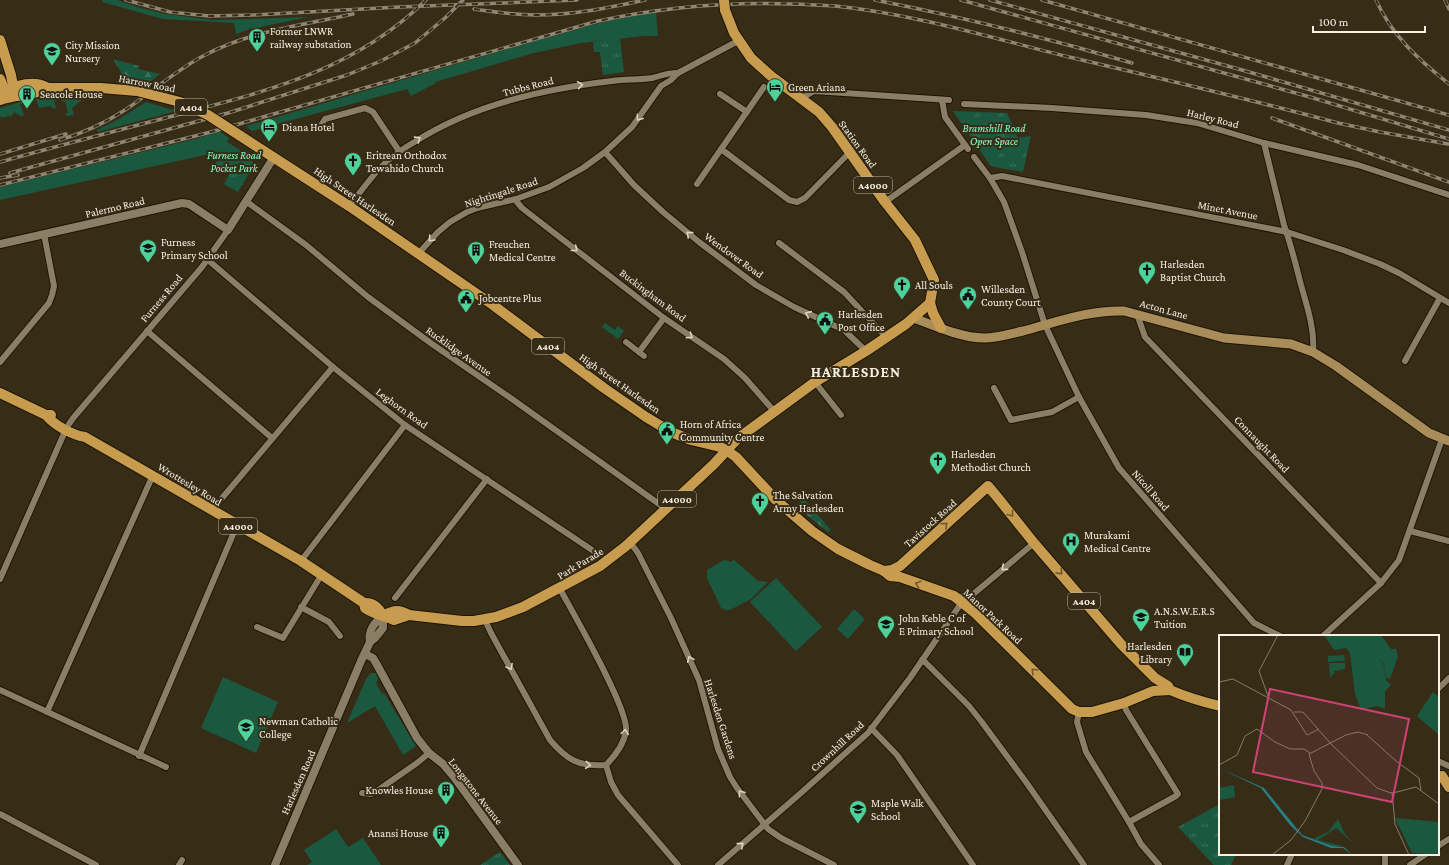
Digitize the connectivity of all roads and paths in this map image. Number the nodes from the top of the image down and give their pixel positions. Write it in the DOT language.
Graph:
graph roads {
  1 [pos="724,5"];
  2 [pos="0,40"];
  3 [pos="738,40"];
  4 [pos="678,73"];
  5 [pos="0,79"];
  6 [pos="764,87"];
  7 [pos="7,94"];
  8 [pos="720,94"];
  9 [pos="802,98"];
  10 [pos="964,104"];
  11 [pos="747,112"];
  12 [pos="320,126"];
  13 [pos="1264,143"];
  14 [pos="721,149"];
  15 [pos="399,151"];
  16 [pos="606,152"];
  17 [pos="850,152"];
  18 [pos="974,157"];
  19 [pos="274,158"];
  20 [pos="990,178"];
  21 [pos="697,184"];
  22 [pos="1449,195"];
  23 [pos="516,199"];
  24 [pos="247,202"];
  25 [pos="885,202"];
  26 [pos="349,206"];
  27 [pos="228,230"];
  28 [pos="1287,232"];
  29 [pos="44,234"];
  30 [pos="779,243"];
  31 [pos="0,244"];
  32 [pos="418,254"];
  33 [pos="208,260"];
  34 [pos="1440,298"];
  35 [pos="930,303"];
  36 [pos="1449,303"];
  37 [pos="1137,314"];
  38 [pos="664,318"];
  39 [pos="914,318"];
  40 [pos="1045,325"];
  41 [pos="941,328"];
  42 [pos="147,331"];
  43 [pos="886,337"];
  44 [pos="626,342"];
  45 [pos="1313,352"];
  46 [pos="863,353"];
  47 [pos="1405,361"];
  48 [pos="0,362"];
  49 [pos="333,367"];
  50 [pos="815,382"];
  51 [pos="994,388"];
  52 [pos="0,392"];
  53 [pos="1079,397"];
  54 [pos="774,411"];
  55 [pos="841,415"];
  56 [pos="405,424"];
  57 [pos="68,427"];
  58 [pos="272,438"];
  59 [pos="1446,440"];
  60 [pos="726,450"];
  61 [pos="153,475"];
  62 [pos="487,479"];
  63 [pos="666,509"];
  64 [pos="212,510"];
  65 [pos="237,525"];
  66 [pos="1410,531"];
  67 [pos="1449,541"];
  68 [pos="630,542"];
  69 [pos="1034,543"];
  70 [pos="598,554"];
  71 [pos="301,561"];
  72 [pos="900,566"];
  73 [pos="884,571"];
  74 [pos="322,574"];
  75 [pos="900,577"];
  76 [pos="0,579"];
  77 [pos="1381,583"];
  78 [pos="560,589"];
  79 [pos="954,596"];
  80 [pos="395,598"];
  81 [pos="962,602"];
  82 [pos="301,607"];
  83 [pos="384,616"];
  84 [pos="394,616"];
  85 [pos="486,620"];
  86 [pos="257,628"];
  87 [pos="1278,635"];
  88 [pos="1324,635"];
  89 [pos="340,636"];
  90 [pos="363,658"];
  91 [pos="922,660"];
  92 [pos="1155,678"];
  93 [pos="1449,678"];
  94 [pos="1439,688"];
  95 [pos="0,690"];
  96 [pos="1170,690"];
  97 [pos="1153,691"];
  98 [pos="1124,703"];
  99 [pos="1219,706"];
  100 [pos="47,712"];
  101 [pos="1079,712"];
  102 [pos="871,728"];
  103 [pos="429,753"];
  104 [pos="140,756"];
  105 [pos="1439,761"];
  106 [pos="606,764"];
  107 [pos="1449,766"];
  108 [pos="166,767"];
  109 [pos="1443,776"];
  110 [pos="1449,787"];
  111 [pos="362,793"];
  112 [pos="0,814"];
  113 [pos="1129,822"];
  114 [pos="765,824"];
  115 [pos="1449,839"];
  116 [pos="1439,845"];
  117 [pos="1292,855"];
  118 [pos="1425,855"];
  119 [pos="96,865"];
  120 [pos="275,865"];
  121 [pos="518,865"];
  122 [pos="678,865"];
  123 [pos="718,865"];
  124 [pos="834,865"];
  125 [pos="973,865"];
  126 [pos="1084,865"];
  127 [pos="1160,865"];
  128 [pos="1288,865"];
  129 [pos="1410,865"];
  1 -- 3 [label="main road, Station Road / A4000"];
  2 -- 7 [label="main road"];
  3 -- 4 [label="street, Tubbs Road"];
  3 -- 9 [label="main road, Station Road / A4000"];
  15 -- 4 [label="street, Tubbs Road, one-way"];
  4 -- 16 [label="street, Nightingale Road, one-way"];
  5 -- 7 [label="main road"];
  6 -- 11 [label="street"];
  7 -- 19 [label="main road, Harrow Road / A404, bridge"];
  8 -- 11 [label="street"];
  9 -- 17 [label="main road, Station Road / A4000"];
  9 -- 25 [label="street"];
  10 -- 13 [label="street, Harley Road"];
  11 -- 14 [label="street"];
  12 -- 15 [label="street"];
  13 -- 22 [label="street, Harley Road"];
  13 -- 28 [label="street"];
  14 -- 17 [label="street"];
  14 -- 21 [label="street"];
  15 -- 26 [label="street, Tubbs Road"];
  16 -- 23 [label="street, Nightingale Road"];
  46 -- 16 [label="street, Wendover Road, one-way"];
  17 -- 25 [label="main road, Station Road / A4000"];
  18 -- 20 [label="street, Nicoll Road"];
  19 -- 24 [label="street, Furness Road"];
  19 -- 26 [label="main road, High Street Harlesden / A404"];
  20 -- 28 [label="street, Minet Avenue"];
  20 -- 40 [label="street, Nicoll Road"];
  23 -- 32 [label="street, Nightingale Road, one-way"];
  23 -- 38 [label="street, Buckingham Road, one-way"];
  24 -- 27 [label="street, Furness Road"];
  24 -- 63 [label="street, Rucklidge Avenue"];
  25 -- 35 [label="main road, Station Road / A4000"];
  26 -- 32 [label="main road, High Street Harlesden / A404"];
  27 -- 29 [label="street, Palermo Road"];
  27 -- 33 [label="street, Furness Road"];
  28 -- 34 [label="street, Minet Avenue"];
  28 -- 45 [label="street"];
  29 -- 31 [label="street, Palermo Road"];
  29 -- 48 [label="street"];
  30 -- 43 [label="street"];
  32 -- 60 [label="main road, High Street Harlesden / A404"];
  33 -- 42 [label="street, Furness Road"];
  33 -- 49 [label="street, Leghorn Road"];
  34 -- 36 [label="street, Minet Avenue"];
  34 -- 47 [label="street"];
  35 -- 39 [label="main road"];
  35 -- 41 [label="main road"];
  37 -- 40 [label="main road, Acton Lane"];
  37 -- 45 [label="main road, Acton Lane"];
  37 -- 77 [label="street, Connaught Road"];
  38 -- 44 [label="street"];
  38 -- 54 [label="street, Buckingham Road, one-way"];
  39 -- 41 [label="main road, Acton Lane"];
  39 -- 43 [label="main road"];
  40 -- 41 [label="main road, Acton Lane"];
  40 -- 53 [label="street, Nicoll Road"];
  42 -- 57 [label="street, Furness Road"];
  42 -- 58 [label="street"];
  43 -- 46 [label="main road"];
  45 -- 59 [label="main road, Acton Lane"];
  46 -- 50 [label="main road"];
  49 -- 56 [label="street, Leghorn Road"];
  49 -- 58 [label="street"];
  50 -- 54 [label="main road"];
  50 -- 55 [label="street"];
  51 -- 53 [label="street"];
  52 -- 57 [label="main road, Wrottesley Road / A4000"];
  53 -- 87 [label="street, Nicoll Road"];
  54 -- 60 [label="main road"];
  56 -- 62 [label="street, Leghorn Road"];
  56 -- 71 [label="street"];
  57 -- 61 [label="main road, Wrottesley Road / A4000"];
  57 -- 76 [label="street, Furness Road"];
  58 -- 64 [label="street"];
  59 -- 66 [label="street"];
  60 -- 63 [label="main road, Park Parade / A4000"];
  60 -- 73 [label="main road, Manor Park Road / A404"];
  61 -- 64 [label="main road, Wrottesley Road / A4000"];
  61 -- 100 [label="street"];
  62 -- 70 [label="street, Leghorn Road"];
  62 -- 80 [label="street"];
  63 -- 68 [label="main road, Park Parade / A4000"];
  64 -- 65 [label="main road, Wrottesley Road / A4000"];
  65 -- 71 [label="main road, Wrottesley Road / A4000"];
  65 -- 104 [label="street"];
  66 -- 67 [label="street"];
  66 -- 77 [label="street"];
  68 -- 78 [label="main road, Park Parade / A4000"];
  114 -- 68 [label="street, Harlesden Gardens, one-way"];
  72 -- 69 [label="main road, Tavistock Road / A404, one-way"];
  69 -- 79 [label="street, one-way"];
  69 -- 92 [label="main road, A404, one-way"];
  71 -- 74 [label="main road, Wrottesley Road / A4000"];
  72 -- 73 [label="main road, Tavistock Road"];
  72 -- 75 [label="main road"];
  73 -- 75 [label="main road, Manor Park Road / A404"];
  74 -- 82 [label="street"];
  74 -- 83 [label="main road, Wrottesley Road / A4000"];
  79 -- 75 [label="main road, Manor Park Road / A404, one-way"];
  77 -- 88 [label="street"];
  78 -- 85 [label="main road, Park Parade / A4000"];
  106 -- 78 [label="street, one-way"];
  79 -- 81 [label="main road, Manor Park Road / A404"];
  81 -- 91 [label="street, Crownhill Road"];
  101 -- 81 [label="main road, Manor Park Road / A404, one-way"];
  82 -- 86 [label="street"];
  82 -- 89 [label="street"];
  83 -- 84 [label="main road, Wrottesley Road / A4000"];
  83 -- 90 [label="street, Harlesden Road"];
  84 -- 85 [label="main road, Park Parade / A4000"];
  85 -- 106 [label="street, one-way"];
  90 -- 103 [label="street, Longstone Avenue"];
  90 -- 120 [label="street, Harlesden Road"];
  91 -- 102 [label="street, Crownhill Road"];
  91 -- 126 [label="street"];
  92 -- 96 [label="main road, A404"];
  92 -- 97 [label="main road"];
  93 -- 94 [label="street"];
  95 -- 100 [label="street"];
  96 -- 97 [label="main road, A404"];
  96 -- 99 [label="main road, A404"];
  97 -- 98 [label="main road, A404"];
  98 -- 101 [label="main road, A404"];
  98 -- 113 [label="street"];
  100 -- 104 [label="street"];
  101 -- 113 [label="street"];
  102 -- 114 [label="street, Crownhill Road"];
  102 -- 125 [label="street"];
  103 -- 111 [label="street"];
  103 -- 121 [label="street, Longstone Avenue"];
  104 -- 108 [label="street"];
  105 -- 107 [label="street"];
  106 -- 122 [label="street"];
  109 -- 110 [label="main road"];
  112 -- 119 [label="street"];
  113 -- 127 [label="street"];
  123 -- 114 [label="street, Crownhill Road, one-way"];
  114 -- 124 [label="street, Harlesden Gardens"];
  115 -- 116 [label="street"];
  117 -- 128 [label="street"];
  118 -- 129 [label="street"];
}
